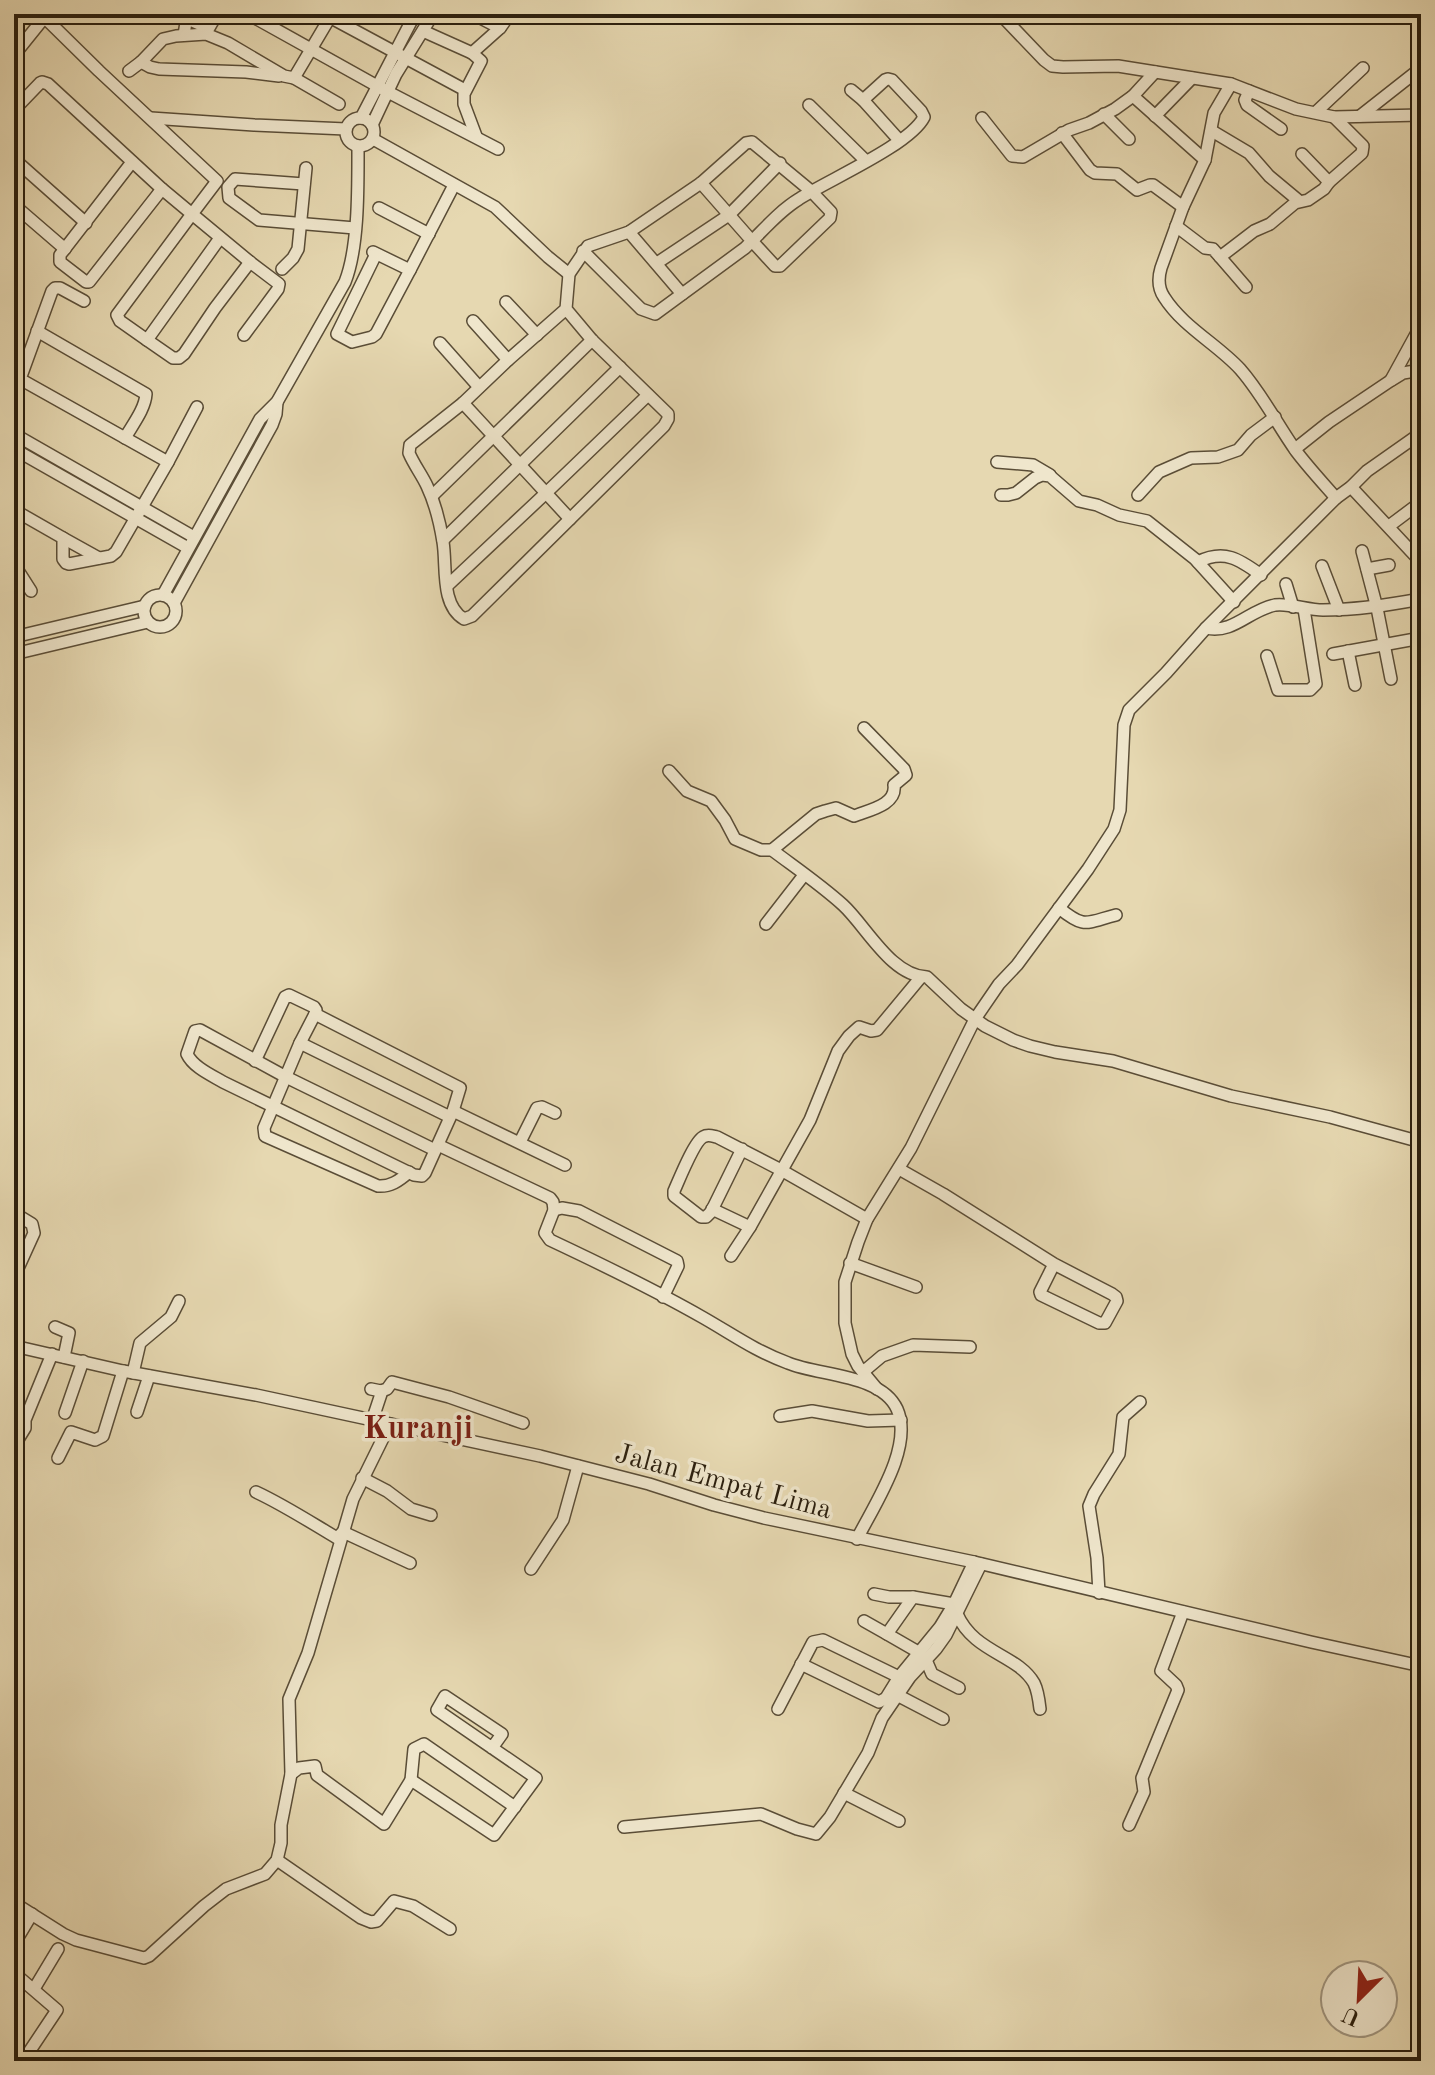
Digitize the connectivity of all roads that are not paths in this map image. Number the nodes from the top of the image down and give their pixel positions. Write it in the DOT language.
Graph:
graph roads {
  1 [pos="217,14"];
  2 [pos="248,14"];
  3 [pos="397,14"];
  4 [pos="433,14"];
  5 [pos="473,14"];
  6 [pos="510,14"];
  7 [pos="1000,14"];
  8 [pos="44,15"];
  9 [pos="328,15"];
  10 [pos="413,18"];
  11 [pos="500,28"];
  12 [pos="207,31"];
  13 [pos="423,31"];
  14 [pos="311,50"];
  15 [pos="394,52"];
  16 [pos="472,53"];
  17 [pos="14,55"];
  18 [pos="406,58"];
  19 [pos="141,62"];
  20 [pos="1363,68"];
  21 [pos="1421,68"];
  22 [pos="129,71"];
  23 [pos="1155,72"];
  24 [pos="289,77"];
  25 [pos="1192,78"];
  26 [pos="1231,84"];
  27 [pos="383,89"];
  28 [pos="465,90"];
  29 [pos="851,90"];
  30 [pos="1249,91"];
  31 [pos="1133,96"];
  32 [pos="863,100"];
  33 [pos="339,104"];
  34 [pos="809,105"];
  35 [pos="14,110"];
  36 [pos="1316,112"];
  37 [pos="1104,114"];
  38 [pos="1421,115"];
  39 [pos="1155,116"];
  40 [pos="1334,117"];
  41 [pos="1360,117"];
  42 [pos="151,118"];
  43 [pos="361,118"];
  44 [pos="982,118"];
  45 [pos="372,125"];
  46 [pos="346,129"];
  47 [pos="1281,129"];
  48 [pos="1212,131"];
  49 [pos="1062,133"];
  50 [pos="476,136"];
  51 [pos="373,139"];
  52 [pos="1129,139"];
  53 [pos="899,140"];
  54 [pos="358,146"];
  55 [pos="498,149"];
  56 [pos="1302,154"];
  57 [pos="14,159"];
  58 [pos="1205,160"];
  59 [pos="866,161"];
  60 [pos="132,162"];
  61 [pos="780,163"];
  62 [pos="306,168"];
  63 [pos="1329,182"];
  64 [pos="701,183"];
  65 [pos="304,184"];
  66 [pos="454,185"];
  67 [pos="162,189"];
  68 [pos="811,191"];
  69 [pos="1299,201"];
  70 [pos="14,205"];
  71 [pos="1183,207"];
  72 [pos="379,208"];
  73 [pos="192,214"];
  74 [pos="729,215"];
  75 [pos="86,223"];
  76 [pos="302,223"];
  77 [pos="1176,226"];
  78 [pos="355,228"];
  79 [pos="629,232"];
  80 [pos="429,234"];
  81 [pos="220,238"];
  82 [pos="752,241"];
  83 [pos="65,249"];
  84 [pos="583,251"];
  85 [pos="1220,257"];
  86 [pos="250,262"];
  87 [pos="657,263"];
  88 [pos="282,269"];
  89 [pos="410,270"];
  90 [pos="566,272"];
  91 [pos="1246,287"];
  92 [pos="682,294"];
  93 [pos="84,301"];
  94 [pos="506,302"];
  95 [pos="566,309"];
  96 [pos="473,321"];
  97 [pos="1420,327"];
  98 [pos="37,331"];
  99 [pos="244,335"];
  100 [pos="537,335"];
  101 [pos="147,340"];
  102 [pos="592,340"];
  103 [pos="440,343"];
  104 [pos="508,360"];
  105 [pos="620,367"];
  106 [pos="1421,370"];
  107 [pos="1390,381"];
  108 [pos="17,383"];
  109 [pos="479,387"];
  110 [pos="648,395"];
  111 [pos="277,402"];
  112 [pos="463,403"];
  113 [pos="197,407"];
  114 [pos="1275,417"];
  115 [pos="1421,433"];
  116 [pos="14,434"];
  117 [pos="493,435"];
  118 [pos="125,438"];
  119 [pos="14,449"];
  120 [pos="1295,449"];
  121 [pos="168,462"];
  122 [pos="997,462"];
  123 [pos="519,464"];
  124 [pos="1050,476"];
  125 [pos="1351,487"];
  126 [pos="546,493"];
  127 [pos="1001,495"];
  128 [pos="1138,495"];
  129 [pos="432,496"];
  130 [pos="1336,498"];
  131 [pos="1420,504"];
  132 [pos="142,508"];
  133 [pos="14,510"];
  134 [pos="135,519"];
  135 [pos="570,519"];
  136 [pos="1389,526"];
  137 [pos="63,538"];
  138 [pos="443,540"];
  139 [pos="191,542"];
  140 [pos="1362,551"];
  141 [pos="99,558"];
  142 [pos="1198,562"];
  143 [pos="1421,562"];
  144 [pos="1389,565"];
  145 [pos="1322,566"];
  146 [pos="15,569"];
  147 [pos="1367,569"];
  148 [pos="1261,575"];
  149 [pos="1286,584"];
  150 [pos="447,586"];
  151 [pos="31,591"];
  152 [pos="163,595"];
  153 [pos="1421,599"];
  154 [pos="1234,602"];
  155 [pos="174,603"];
  156 [pos="145,606"];
  157 [pos="1299,608"];
  158 [pos="1377,608"];
  159 [pos="1339,610"];
  160 [pos="148,622"];
  161 [pos="1206,628"];
  162 [pos="14,637"];
  163 [pos="1421,638"];
  164 [pos="1385,645"];
  165 [pos="1348,651"];
  166 [pos="14,654"];
  167 [pos="1333,654"];
  168 [pos="1267,656"];
  169 [pos="1391,679"];
  170 [pos="1355,685"];
  171 [pos="864,728"];
  172 [pos="669,771"];
  173 [pos="772,850"];
  174 [pos="804,875"];
  175 [pos="1059,908"];
  176 [pos="1116,915"];
  177 [pos="766,924"];
  178 [pos="921,977"];
  179 [pos="315,1014"];
  180 [pos="975,1019"];
  181 [pos="300,1043"];
  182 [pos="255,1061"];
  183 [pos="286,1077"];
  184 [pos="274,1106"];
  185 [pos="555,1113"];
  186 [pos="452,1114"];
  187 [pos="520,1142"];
  188 [pos="1421,1142"];
  189 [pos="436,1147"];
  190 [pos="742,1149"];
  191 [pos="565,1165"];
  192 [pos="899,1169"];
  193 [pos="781,1170"];
  194 [pos="409,1172"];
  195 [pos="712,1209"];
  196 [pos="554,1210"];
  197 [pos="14,1213"];
  198 [pos="867,1219"];
  199 [pos="750,1227"];
  200 [pos="731,1256"];
  201 [pos="18,1261"];
  202 [pos="850,1263"];
  203 [pos="1054,1264"];
  204 [pos="14,1277"];
  205 [pos="916,1287"];
  206 [pos="663,1297"];
  207 [pos="179,1301"];
  208 [pos="55,1327"];
  209 [pos="14,1346"];
  210 [pos="970,1347"];
  211 [pos="58,1356"];
  212 [pos="83,1361"];
  213 [pos="128,1372"];
  214 [pos="863,1372"];
  215 [pos="149,1376"];
  216 [pos="877,1389"];
  217 [pos="1140,1402"];
  218 [pos="137,1412"];
  219 [pos="65,1413"];
  220 [pos="780,1416"];
  221 [pos="901,1420"];
  222 [pos="372,1421"];
  223 [pos="523,1423"];
  224 [pos="390,1424"];
  225 [pos="14,1446"];
  226 [pos="58,1458"];
  227 [pos="578,1466"];
  228 [pos="362,1478"];
  229 [pos="256,1492"];
  230 [pos="431,1515"];
  231 [pos="343,1532"];
  232 [pos="857,1539"];
  233 [pos="410,1563"];
  234 [pos="978,1563"];
  235 [pos="531,1569"];
  236 [pos="1099,1593"];
  237 [pos="874,1594"];
  238 [pos="913,1597"];
  239 [pos="955,1609"];
  240 [pos="1183,1612"];
  241 [pos="864,1621"];
  242 [pos="887,1634"];
  243 [pos="923,1656"];
  244 [pos="801,1664"];
  245 [pos="1421,1666"];
  246 [pos="899,1677"];
  247 [pos="959,1688"];
  248 [pos="897,1695"];
  249 [pos="778,1709"];
  250 [pos="1040,1709"];
  251 [pos="943,1719"];
  252 [pos="492,1748"];
  253 [pos="291,1774"];
  254 [pos="411,1780"];
  255 [pos="844,1793"];
  256 [pos="515,1807"];
  257 [pos="899,1821"];
  258 [pos="1129,1825"];
  259 [pos="624,1827"];
  260 [pos="277,1860"];
  261 [pos="14,1903"];
  262 [pos="32,1914"];
  263 [pos="450,1929"];
  264 [pos="14,1944"];
  265 [pos="58,1949"];
  266 [pos="14,1973"];
  267 [pos="34,1989"];
  268 [pos="23,2061"];
  1 -- 12 [label="street"];
  2 -- 14 [label="street"];
  3 -- 10 [label="street"];
  4 -- 13 [label="street"];
  5 -- 11 [label="street"];
  6 -- 11 [label="street"];
  7 -- 23 [label="street"];
  8 -- 17 [label="street"];
  8 -- 42 [label="street"];
  9 -- 14 [label="street"];
  9 -- 15 [label="street"];
  10 -- 15 [label="street"];
  11 -- 16 [label="street"];
  12 -- 19 [label="street"];
  12 -- 24 [label="street"];
  13 -- 16 [label="street"];
  13 -- 18 [label="street"];
  14 -- 24 [label="street"];
  14 -- 27 [label="street"];
  15 -- 18 [label="street"];
  15 -- 27 [label="street"];
  16 -- 28 [label="street"];
  18 -- 27 [label="street"];
  18 -- 28 [label="street"];
  19 -- 22 [label="street"];
  19 -- 24 [label="street"];
  20 -- 36 [label="street"];
  21 -- 41 [label="street"];
  23 -- 25 [label="street"];
  23 -- 31 [label="street"];
  24 -- 33 [label="street"];
  25 -- 26 [label="street"];
  25 -- 39 [label="street"];
  26 -- 30 [label="street"];
  26 -- 48 [label="street"];
  27 -- 43 [label="street"];
  27 -- 45 [label="street"];
  27 -- 50 [label="street"];
  28 -- 50 [label="street"];
  29 -- 32 [label="street"];
  30 -- 36 [label="street"];
  30 -- 47 [label="street"];
  31 -- 37 [label="street"];
  31 -- 39 [label="street"];
  32 -- 53 [label="street"];
  32 -- 53 [label="street"];
  34 -- 59 [label="street"];
  35 -- 60 [label="street"];
  36 -- 40 [label="street"];
  37 -- 49 [label="street"];
  37 -- 52 [label="street"];
  38 -- 41 [label="street"];
  39 -- 58 [label="street"];
  40 -- 41 [label="street"];
  40 -- 63 [label="street"];
  42 -- 46 [label="street"];
  42 -- 73 [label="street"];
  43 -- 45 [label="street"];
  43 -- 46 [label="street"];
  44 -- 49 [label="street"];
  45 -- 51 [label="street"];
  46 -- 54 [label="street"];
  48 -- 58 [label="street"];
  48 -- 69 [label="street"];
  49 -- 71 [label="street"];
  50 -- 55 [label="street"];
  51 -- 54 [label="street"];
  51 -- 66 [label="street"];
  53 -- 59 [label="street"];
  54 -- 78 [label="street"];
  56 -- 63 [label="street"];
  57 -- 75 [label="street"];
  58 -- 71 [label="street"];
  59 -- 68 [label="street"];
  60 -- 67 [label="street"];
  60 -- 75 [label="street"];
  61 -- 64 [label="street"];
  61 -- 68 [label="street"];
  61 -- 74 [label="street"];
  62 -- 65 [label="street"];
  63 -- 69 [label="street"];
  64 -- 74 [label="street"];
  64 -- 79 [label="street"];
  65 -- 76 [label="street"];
  65 -- 76 [label="street"];
  66 -- 80 [label="street"];
  66 -- 90 [label="street"];
  67 -- 73 [label="street"];
  67 -- 83 [label="street"];
  68 -- 82 [label="street"];
  68 -- 82 [label="street"];
  69 -- 85 [label="street"];
  70 -- 83 [label="street"];
  71 -- 77 [label="street"];
  72 -- 80 [label="street"];
  73 -- 81 [label="street"];
  73 -- 101 [label="street"];
  74 -- 82 [label="street"];
  74 -- 87 [label="street"];
  75 -- 83 [label="street"];
  76 -- 78 [label="street"];
  76 -- 88 [label="street"];
  77 -- 85 [label="street"];
  77 -- 114 [label="street"];
  78 -- 111 [label="street"];
  79 -- 84 [label="street"];
  79 -- 87 [label="street"];
  80 -- 89 [label="street"];
  81 -- 86 [label="street"];
  81 -- 101 [label="street"];
  82 -- 92 [label="street"];
  84 -- 90 [label="street"];
  84 -- 92 [label="street"];
  85 -- 91 [label="street"];
  86 -- 99 [label="street"];
  86 -- 101 [label="street"];
  87 -- 92 [label="street"];
  89 -- 89 [label="street"];
  90 -- 95 [label="street"];
  93 -- 98 [label="street"];
  94 -- 100 [label="street"];
  95 -- 100 [label="street"];
  95 -- 102 [label="street"];
  96 -- 104 [label="street"];
  97 -- 107 [label="street"];
  98 -- 108 [label="street"];
  98 -- 118 [label="street"];
  100 -- 104 [label="street"];
  102 -- 105 [label="street"];
  102 -- 117 [label="street"];
  103 -- 109 [label="street"];
  104 -- 109 [label="street"];
  105 -- 110 [label="street"];
  105 -- 123 [label="street"];
  106 -- 107 [label="street"];
  107 -- 120 [label="street"];
  108 -- 118 [label="street"];
  109 -- 112 [label="street"];
  110 -- 126 [label="street"];
  110 -- 135 [label="street"];
  111 -- 139 [label="street"];
  111 -- 155 [label="street"];
  112 -- 117 [label="street"];
  112 -- 129 [label="street"];
  113 -- 121 [label="street"];
  114 -- 120 [label="street"];
  114 -- 128 [label="street"];
  115 -- 125 [label="street"];
  116 -- 132 [label="street"];
  117 -- 123 [label="street"];
  117 -- 129 [label="street"];
  118 -- 121 [label="street"];
  119 -- 134 [label="street"];
  120 -- 130 [label="street"];
  121 -- 132 [label="street"];
  122 -- 124 [label="street"];
  123 -- 126 [label="street"];
  123 -- 138 [label="street"];
  124 -- 127 [label="street"];
  124 -- 142 [label="street"];
  125 -- 130 [label="street"];
  125 -- 136 [label="street"];
  126 -- 135 [label="street"];
  126 -- 150 [label="street"];
  129 -- 138 [label="street"];
  130 -- 148 [label="street"];
  131 -- 136 [label="street"];
  132 -- 134 [label="street"];
  132 -- 139 [label="street"];
  133 -- 137 [label="street"];
  134 -- 139 [label="street"];
  134 -- 141 [label="street"];
  135 -- 150 [label="street"];
  136 -- 143 [label="street"];
  137 -- 141 [label="street"];
  137 -- 141 [label="street"];
  138 -- 150 [label="street"];
  139 -- 152 [label="street"];
  140 -- 147 [label="street"];
  142 -- 148 [label="street"];
  142 -- 154 [label="street"];
  144 -- 147 [label="street"];
  145 -- 159 [label="street"];
  146 -- 151 [label="street"];
  147 -- 158 [label="street"];
  148 -- 154 [label="street"];
  149 -- 157 [label="street"];
  152 -- 155 [label="street"];
  152 -- 156 [label="street"];
  153 -- 158 [label="street"];
  154 -- 161 [label="street"];
  155 -- 160 [label="street"];
  156 -- 160 [label="street"];
  156 -- 162 [label="street"];
  157 -- 159 [label="street"];
  157 -- 161 [label="street"];
  157 -- 168 [label="street"];
  158 -- 159 [label="street"];
  158 -- 164 [label="street"];
  160 -- 166 [label="street"];
  161 -- 175 [label="street"];
  163 -- 164 [label="street"];
  164 -- 165 [label="street"];
  164 -- 169 [label="street"];
  165 -- 167 [label="street"];
  165 -- 170 [label="street"];
  171 -- 173 [label="street"];
  172 -- 173 [label="street"];
  173 -- 174 [label="street"];
  174 -- 177 [label="street"];
  174 -- 178 [label="street"];
  175 -- 176 [label="street"];
  175 -- 180 [label="street"];
  178 -- 180 [label="street"];
  178 -- 193 [label="street"];
  179 -- 181 [label="street"];
  179 -- 182 [label="street"];
  179 -- 186 [label="street"];
  180 -- 188 [label="street"];
  180 -- 192 [label="street"];
  181 -- 183 [label="street"];
  181 -- 186 [label="street"];
  182 -- 183 [label="street"];
  182 -- 184 [label="street"];
  183 -- 184 [label="street"];
  183 -- 189 [label="street"];
  184 -- 194 [label="street"];
  184 -- 194 [label="street"];
  185 -- 187 [label="street"];
  186 -- 187 [label="street"];
  186 -- 189 [label="street"];
  187 -- 191 [label="street"];
  189 -- 194 [label="street"];
  189 -- 196 [label="street"];
  190 -- 193 [label="street"];
  190 -- 195 [label="street"];
  190 -- 195 [label="street"];
  192 -- 198 [label="street"];
  192 -- 203 [label="street"];
  193 -- 198 [label="street"];
  193 -- 199 [label="street"];
  195 -- 199 [label="street"];
  196 -- 206 [label="street"];
  196 -- 206 [label="street"];
  197 -- 201 [label="street"];
  198 -- 202 [label="street"];
  199 -- 200 [label="street"];
  201 -- 204 [label="street"];
  202 -- 205 [label="street"];
  202 -- 214 [label="street"];
  203 -- 203 [label="street"];
  206 -- 216 [label="street"];
  207 -- 213 [label="street"];
  208 -- 211 [label="street"];
  209 -- 211 [label="street, Jalan Empat Lima"];
  210 -- 214 [label="street"];
  211 -- 212 [label="street, Jalan Empat Lima"];
  211 -- 225 [label="street"];
  212 -- 213 [label="street, Jalan Empat Lima"];
  212 -- 219 [label="street"];
  213 -- 215 [label="street, Jalan Empat Lima"];
  213 -- 226 [label="street"];
  214 -- 216 [label="street"];
  215 -- 218 [label="street"];
  215 -- 222 [label="street, Jalan Empat Lima"];
  216 -- 221 [label="street"];
  217 -- 236 [label="street"];
  220 -- 221 [label="street"];
  221 -- 232 [label="street"];
  222 -- 223 [label="street"];
  222 -- 224 [label="street, Jalan Empat Lima"];
  224 -- 227 [label="street, Jalan Empat Lima"];
  224 -- 228 [label="street"];
  227 -- 232 [label="street, Jalan Empat Lima"];
  227 -- 235 [label="street"];
  228 -- 230 [label="street"];
  228 -- 231 [label="street"];
  229 -- 231 [label="street"];
  231 -- 233 [label="street"];
  231 -- 253 [label="street"];
  232 -- 234 [label="street, Jalan Empat Lima"];
  234 -- 236 [label="street, Jalan Empat Lima"];
  234 -- 239 [label="street"];
  236 -- 240 [label="street, Jalan Empat Lima"];
  237 -- 238 [label="street"];
  238 -- 239 [label="street"];
  238 -- 242 [label="street"];
  239 -- 243 [label="street"];
  239 -- 250 [label="street"];
  240 -- 245 [label="street, Jalan Empat Lima"];
  240 -- 258 [label="street"];
  241 -- 242 [label="street"];
  242 -- 243 [label="street"];
  243 -- 246 [label="street"];
  243 -- 247 [label="street"];
  243 -- 248 [label="street"];
  244 -- 246 [label="street"];
  244 -- 246 [label="street"];
  244 -- 249 [label="street"];
  248 -- 251 [label="street"];
  248 -- 255 [label="street"];
  252 -- 252 [label="street"];
  252 -- 256 [label="street"];
  253 -- 254 [label="street"];
  253 -- 260 [label="street"];
  254 -- 256 [label="street"];
  254 -- 256 [label="street"];
  255 -- 257 [label="street"];
  255 -- 259 [label="street"];
  260 -- 262 [label="street"];
  260 -- 263 [label="street"];
  261 -- 262 [label="street"];
  262 -- 264 [label="street"];
  265 -- 267 [label="street"];
  266 -- 267 [label="street"];
  267 -- 268 [label="street"];
}
